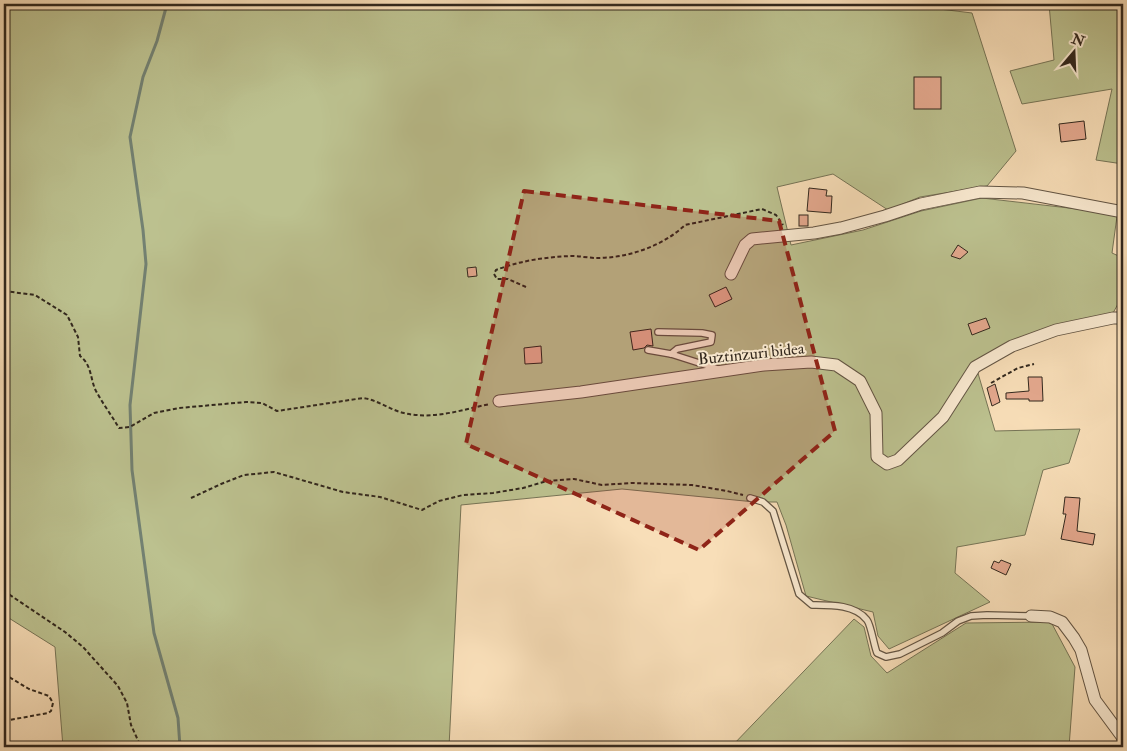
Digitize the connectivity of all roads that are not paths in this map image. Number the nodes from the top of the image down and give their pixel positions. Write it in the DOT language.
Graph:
graph roads {
  1 [pos="1123,212"];
  2 [pos="731,274"];
  3 [pos="1123,318"];
  4 [pos="658,332"];
  5 [pos="648,350"];
  6 [pos="671,354"];
  7 [pos="725,371"];
  8 [pos="499,401"];
  9 [pos="750,498"];
  10 [pos="1031,616"];
  11 [pos="1123,738"];
  1 -- 2 [label="street"];
  3 -- 7 [label="street, Buztinzuri bidea"];
  4 -- 6 [label="lane"];
  5 -- 6 [label="lane"];
  6 -- 7 [label="lane"];
  7 -- 8 [label="street, Buztinzuri bidea"];
  9 -- 10 [label="lane"];
  10 -- 11 [label="street"];
}
